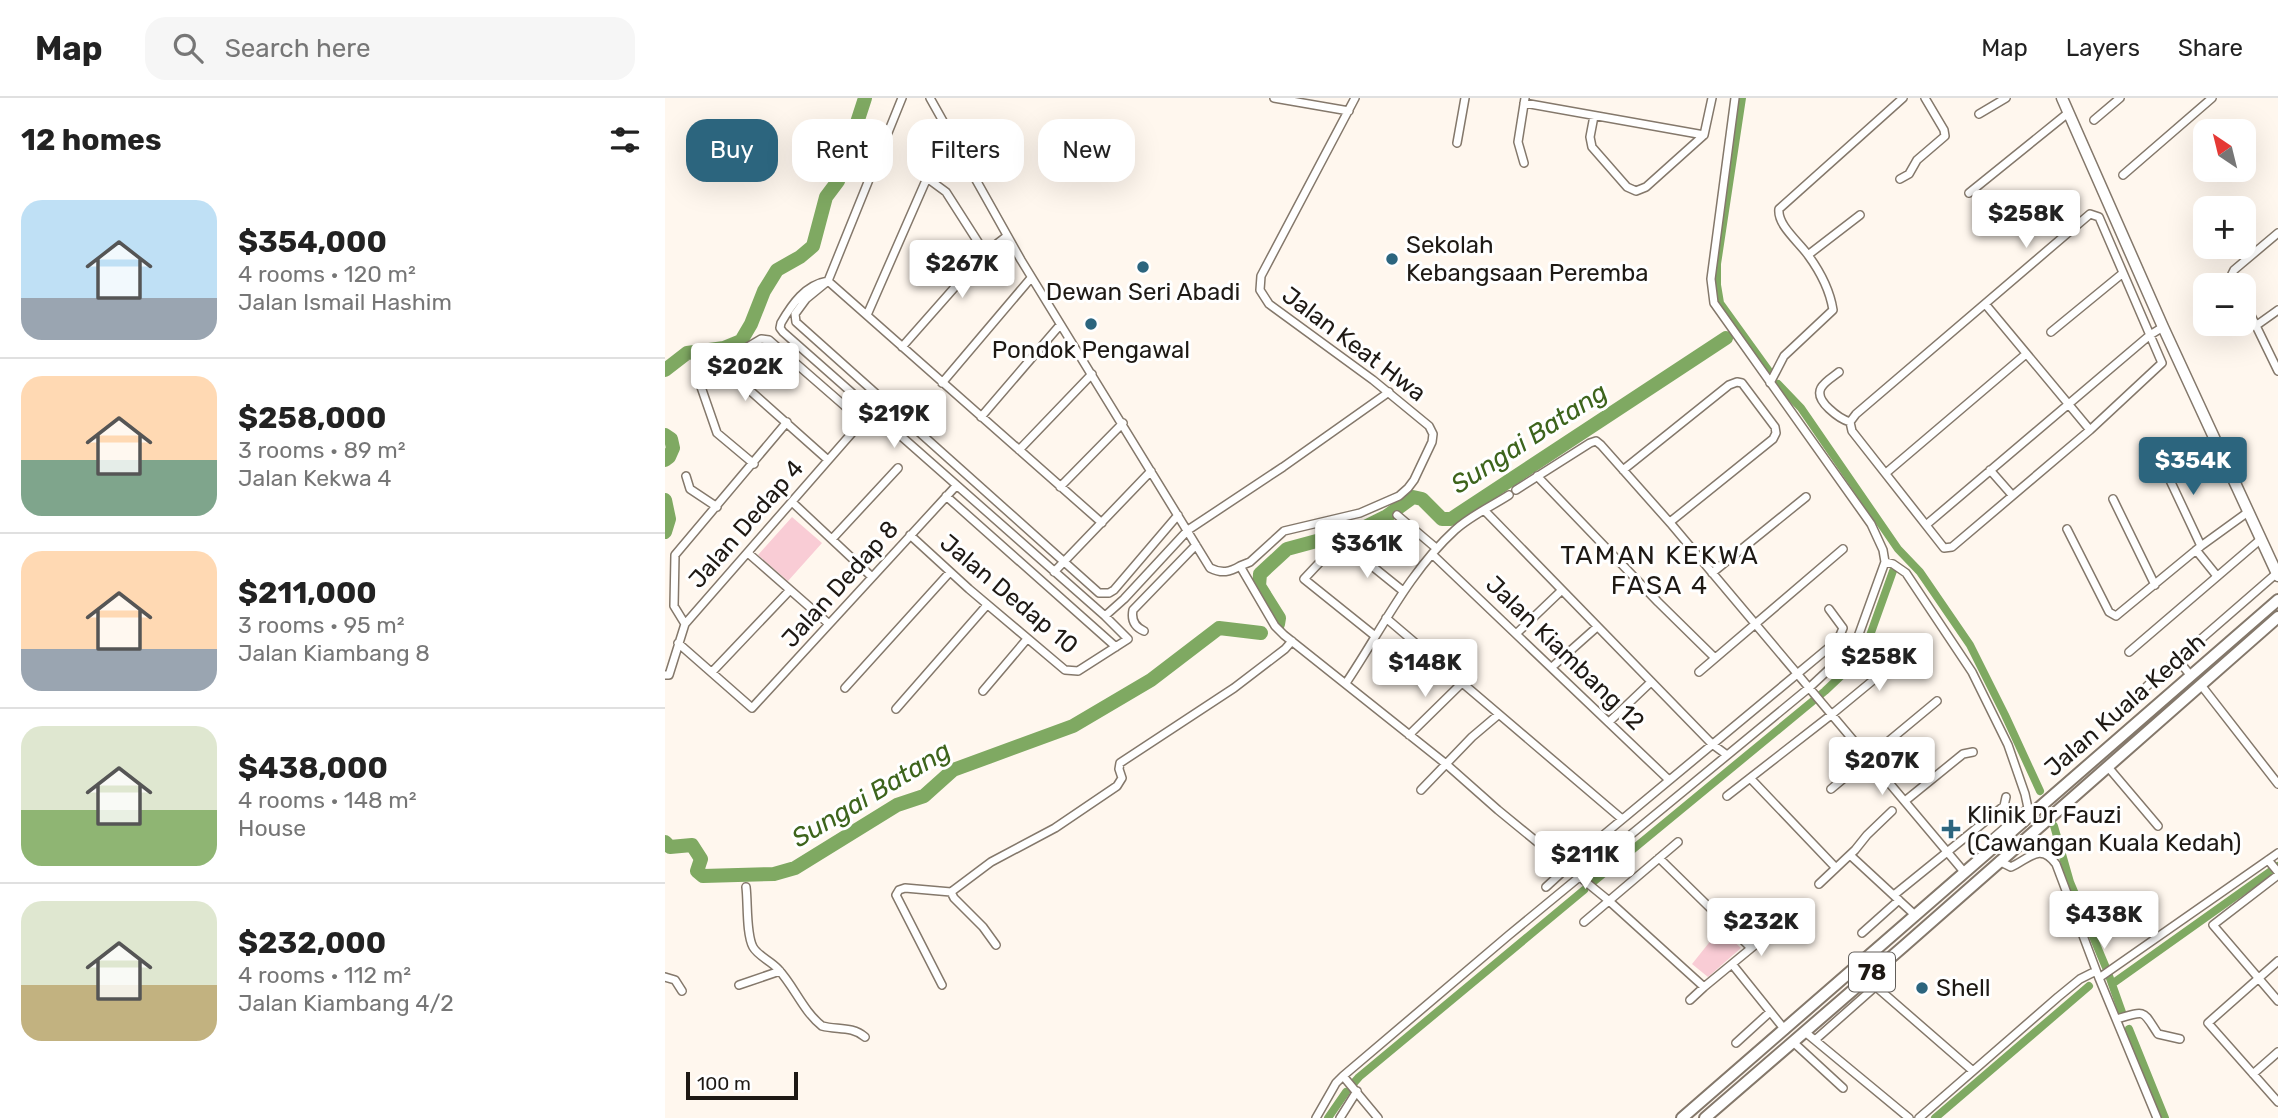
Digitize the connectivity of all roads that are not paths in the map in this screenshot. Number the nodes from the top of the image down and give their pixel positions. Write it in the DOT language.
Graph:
graph roads {
  1 [pos="902,98"];
  2 [pos="930,98"];
  3 [pos="1274,98"];
  4 [pos="1355,98"];
  5 [pos="1465,98"];
  6 [pos="1712,98"];
  7 [pos="1734,98"];
  8 [pos="1903,98"];
  9 [pos="1925,98"];
  10 [pos="2006,98"];
  11 [pos="2062,98"];
  12 [pos="2120,98"];
  13 [pos="2213,98"];
  14 [pos="1525,100"];
  15 [pos="1349,111"];
  16 [pos="2068,113"];
  17 [pos="1979,114"];
  18 [pos="1594,116"];
  19 [pos="942,119"];
  20 [pos="2094,120"];
  21 [pos="1704,135"];
  22 [pos="1457,144"];
  23 [pos="1524,163"];
  24 [pos="2123,176"];
  25 [pos="1900,180"];
  26 [pos="925,182"];
  27 [pos="932,182"];
  28 [pos="977,182"];
  29 [pos="1969,193"];
  30 [pos="1860,215"];
  31 [pos="2278,233"];
  32 [pos="1007,236"];
  33 [pos="985,253"];
  34 [pos="1808,255"];
  35 [pos="2123,273"];
  36 [pos="2234,273"];
  37 [pos="1031,278"];
  38 [pos="828,281"];
  39 [pos="1986,305"];
  40 [pos="2278,310"];
  41 [pos="867,315"];
  42 [pos="1060,325"];
  43 [pos="2257,325"];
  44 [pos="2163,327"];
  45 [pos="2051,332"];
  46 [pos="2150,335"];
  47 [pos="902,347"];
  48 [pos="2026,354"];
  49 [pos="2278,371"];
  50 [pos="1839,372"];
  51 [pos="1092,374"];
  52 [pos="943,383"];
  53 [pos="1770,383"];
  54 [pos="700,384"];
  55 [pos="1389,393"];
  56 [pos="2068,404"];
  57 [pos="872,410"];
  58 [pos="981,417"];
  59 [pos="862,421"];
  60 [pos="787,422"];
  61 [pos="1850,422"];
  62 [pos="1123,423"];
  63 [pos="2090,430"];
  64 [pos="1019,450"];
  65 [pos="2160,459"];
  66 [pos="828,460"];
  67 [pos="754,464"];
  68 [pos="898,468"];
  69 [pos="1623,470"];
  70 [pos="1990,470"];
  71 [pos="1151,471"];
  72 [pos="1886,473"];
  73 [pos="686,476"];
  74 [pos="1537,476"];
  75 [pos="955,486"];
  76 [pos="1060,487"];
  77 [pos="2012,495"];
  78 [pos="946,496"];
  79 [pos="1806,497"];
  80 [pos="2113,499"];
  81 [pos="792,502"];
  82 [pos="717,507"];
  83 [pos="1485,511"];
  84 [pos="2248,512"];
  85 [pos="1178,515"];
  86 [pos="1397,515"];
  87 [pos="1670,522"];
  88 [pos="1102,523"];
  89 [pos="1926,525"];
  90 [pos="2067,529"];
  91 [pos="1188,530"];
  92 [pos="910,535"];
  93 [pos="832,539"];
  94 [pos="2261,539"];
  95 [pos="1196,544"];
  96 [pos="2199,548"];
  97 [pos="1843,549"];
  98 [pos="1434,551"];
  99 [pos="748,553"];
  100 [pos="1065,562"];
  101 [pos="1885,562"];
  102 [pos="1240,566"];
  103 [pos="950,572"];
  104 [pos="1055,572"];
  105 [pos="1149,573"];
  106 [pos="1712,573"];
  107 [pos="2277,575"];
  108 [pos="2217,576"];
  109 [pos="872,577"];
  110 [pos="1158,582"];
  111 [pos="2155,584"];
  112 [pos="790,590"];
  113 [pos="1562,590"];
  114 [pos="1403,591"];
  115 [pos="1124,599"];
  116 [pos="2278,600"];
  117 [pos="987,605"];
  118 [pos="1829,609"];
  119 [pos="1133,610"];
  120 [pos="1105,616"];
  121 [pos="2278,617"];
  122 [pos="1386,618"];
  123 [pos="1754,623"];
  124 [pos="685,624"];
  125 [pos="829,624"];
  126 [pos="1597,627"];
  127 [pos="1144,631"];
  128 [pos="1517,633"];
  129 [pos="1375,636"];
  130 [pos="1027,639"];
  131 [pos="1292,641"];
  132 [pos="678,643"];
  133 [pos="1892,645"];
  134 [pos="1116,647"];
  135 [pos="2129,652"];
  136 [pos="1714,657"];
  137 [pos="2178,660"];
  138 [pos="1552,667"];
  139 [pos="712,672"];
  140 [pos="1699,672"];
  141 [pos="1798,673"];
  142 [pos="667,675"];
  143 [pos="2191,676"];
  144 [pos="1651,682"];
  145 [pos="1346,683"];
  146 [pos="1461,684"];
  147 [pos="2201,685"];
  148 [pos="2147,686"];
  149 [pos="845,688"];
  150 [pos="1812,690"];
  151 [pos="983,691"];
  152 [pos="1937,701"];
  153 [pos="896,709"];
  154 [pos="1498,715"];
  155 [pos="1832,715"];
  156 [pos="1609,722"];
  157 [pos="1409,735"];
  158 [pos="1712,744"];
  159 [pos="1973,752"];
  160 [pos="1727,755"];
  161 [pos="1868,759"];
  162 [pos="1446,764"];
  163 [pos="2108,767"];
  164 [pos="1751,779"];
  165 [pos="1669,780"];
  166 [pos="2278,784"];
  167 [pos="1831,789"];
  168 [pos="1421,790"];
  169 [pos="1727,796"];
  170 [pos="2006,797"];
  171 [pos="1905,801"];
  172 [pos="1892,811"];
  173 [pos="1622,819"];
  174 [pos="2158,826"];
  175 [pos="1678,842"];
  176 [pos="1995,846"];
  177 [pos="1948,851"];
  178 [pos="2278,853"];
  179 [pos="1850,855"];
  180 [pos="1659,858"];
  181 [pos="1999,862"];
  182 [pos="1567,867"];
  183 [pos="1836,868"];
  184 [pos="2275,869"];
  185 [pos="1965,873"];
  186 [pos="1580,877"];
  187 [pos="1819,884"];
  188 [pos="746,887"];
  189 [pos="1546,887"];
  190 [pos="951,892"];
  191 [pos="1896,897"];
  192 [pos="1608,900"];
  193 [pos="1916,916"];
  194 [pos="1584,922"];
  195 [pos="1772,931"];
  196 [pos="1862,933"];
  197 [pos="996,944"];
  198 [pos="1751,948"];
  199 [pos="2278,961"];
  200 [pos="1732,964"];
  201 [pos="1880,966"];
  202 [pos="780,971"];
  203 [pos="2098,972"];
  204 [pos="665,977"];
  205 [pos="1866,978"];
  206 [pos="2258,978"];
  207 [pos="739,985"];
  208 [pos="942,985"];
  209 [pos="1877,986"];
  210 [pos="1705,987"];
  211 [pos="682,991"];
  212 [pos="1690,1000"];
  213 [pos="2278,1001"];
  214 [pos="1770,1012"];
  215 [pos="2117,1019"];
  216 [pos="1785,1030"];
  217 [pos="1805,1032"];
  218 [pos="865,1037"];
  219 [pos="2180,1039"];
  220 [pos="1815,1040"];
  221 [pos="1793,1042"];
  222 [pos="1737,1043"];
  223 [pos="2278,1052"];
  224 [pos="1973,1071"];
  225 [pos="2253,1074"];
  226 [pos="1343,1076"];
  227 [pos="1843,1088"];
  228 [pos="1357,1091"];
  229 [pos="2278,1102"];
  230 [pos="1915,1117"];
  231 [pos="1316,1118"];
  232 [pos="1340,1118"];
  233 [pos="1378,1118"];
  234 [pos="1682,1118"];
  235 [pos="1705,1118"];
  236 [pos="2157,1118"];
  1 -- 38 [label="street"];
  2 -- 19 [label="street"];
  3 -- 15 [label="street"];
  4 -- 15 [label="street, Jalan Keat Hwa"];
  5 -- 22 [label="street"];
  6 -- 21 [label="street"];
  7 -- 53 [label="street"];
  8 -- 34 [label="street"];
  9 -- 25 [label="street"];
  10 -- 17 [label="street"];
  11 -- 16 [label="street"];
  12 -- 20 [label="street"];
  13 -- 24 [label="street"];
  14 -- 18 [label="street"];
  14 -- 23 [label="street"];
  15 -- 55 [label="street, Jalan Keat Hwa"];
  16 -- 29 [label="street"];
  16 -- 44 [label="street"];
  18 -- 21 [label="street"];
  18 -- 21 [label="street"];
  26 -- 41 [label="street"];
  27 -- 33 [label="street"];
  28 -- 32 [label="street"];
  30 -- 34 [label="street"];
  31 -- 36 [label="street"];
  32 -- 33 [label="street"];
  32 -- 37 [label="street"];
  33 -- 47 [label="street"];
  34 -- 53 [label="street"];
  35 -- 39 [label="street"];
  35 -- 45 [label="street"];
  35 -- 46 [label="street"];
  37 -- 42 [label="street"];
  37 -- 52 [label="street"];
  38 -- 41 [label="street"];
  38 -- 57 [label="street"];
  38 -- 100 [label="street"];
  39 -- 48 [label="street"];
  39 -- 61 [label="street"];
  40 -- 43 [label="street"];
  41 -- 47 [label="street"];
  42 -- 51 [label="street"];
  42 -- 58 [label="street"];
  43 -- 49 [label="street"];
  44 -- 46 [label="street"];
  44 -- 84 [label="street"];
  46 -- 56 [label="street"];
  46 -- 63 [label="street"];
  47 -- 52 [label="street"];
  48 -- 56 [label="street"];
  48 -- 72 [label="street"];
  50 -- 61 [label="street"];
  51 -- 62 [label="street"];
  51 -- 64 [label="street"];
  52 -- 58 [label="street"];
  53 -- 101 [label="street"];
  54 -- 67 [label="street"];
  55 -- 91 [label="street"];
  55 -- 102 [label="street, Jalan Keat Hwa"];
  56 -- 63 [label="street"];
  56 -- 70 [label="street"];
  57 -- 59 [label="street, Jalan Dedap 4"];
  57 -- 75 [label="street"];
  58 -- 64 [label="street"];
  59 -- 60 [label="street"];
  59 -- 66 [label="street, Jalan Dedap 4"];
  60 -- 66 [label="street"];
  60 -- 67 [label="street"];
  61 -- 72 [label="street"];
  62 -- 71 [label="street"];
  62 -- 76 [label="street"];
  63 -- 77 [label="street"];
  64 -- 76 [label="street"];
  65 -- 96 [label="street"];
  66 -- 81 [label="street, Jalan Dedap 4"];
  67 -- 82 [label="street"];
  68 -- 93 [label="street"];
  69 -- 74 [label="street"];
  69 -- 87 [label="street"];
  69 -- 87 [label="street"];
  70 -- 77 [label="street"];
  70 -- 89 [label="street"];
  71 -- 85 [label="street"];
  71 -- 88 [label="street"];
  72 -- 89 [label="street"];
  73 -- 82 [label="street"];
  74 -- 83 [label="street"];
  74 -- 136 [label="street"];
  75 -- 78 [label="street, Jalan Dedap 8"];
  75 -- 104 [label="street"];
  76 -- 88 [label="street"];
  77 -- 89 [label="street"];
  78 -- 92 [label="street, Jalan Dedap 8"];
  78 -- 134 [label="street"];
  79 -- 106 [label="street"];
  80 -- 111 [label="street"];
  81 -- 93 [label="street"];
  81 -- 99 [label="street, Jalan Dedap 4"];
  82 -- 124 [label="street"];
  83 -- 98 [label="street"];
  83 -- 113 [label="street"];
  84 -- 94 [label="street"];
  84 -- 96 [label="street"];
  85 -- 91 [label="street"];
  85 -- 100 [label="street"];
  86 -- 98 [label="street, Jalan Kiambang 12"];
  87 -- 106 [label="street"];
  88 -- 100 [label="street"];
  90 -- 111 [label="street"];
  91 -- 95 [label="street"];
  91 -- 105 [label="street"];
  92 -- 103 [label="street, Jalan Dedap 10"];
  92 -- 109 [label="street, Jalan Dedap 8"];
  93 -- 109 [label="street"];
  94 -- 107 [label="street"];
  94 -- 108 [label="street"];
  95 -- 102 [label="street"];
  95 -- 110 [label="street"];
  96 -- 108 [label="street"];
  96 -- 111 [label="street"];
  97 -- 123 [label="street"];
  98 -- 114 [label="street"];
  98 -- 128 [label="street, Jalan Kiambang 12"];
  99 -- 112 [label="street"];
  99 -- 124 [label="street, Jalan Dedap 4"];
  100 -- 104 [label="street"];
  101 -- 150 [label="street"];
  101 -- 176 [label="street"];
  102 -- 131 [label="street"];
  103 -- 117 [label="street, Jalan Dedap 10"];
  103 -- 149 [label="street"];
  104 -- 120 [label="street"];
  105 -- 110 [label="street"];
  105 -- 115 [label="street"];
  106 -- 123 [label="street"];
  107 -- 137 [label="street"];
  108 -- 135 [label="street"];
  109 -- 125 [label="street, Jalan Dedap 8"];
  110 -- 119 [label="street"];
  112 -- 125 [label="street"];
  112 -- 139 [label="street"];
  113 -- 126 [label="street"];
  113 -- 128 [label="street"];
  114 -- 122 [label="street"];
  114 -- 129 [label="street"];
  115 -- 119 [label="street"];
  115 -- 120 [label="street"];
  116 -- 143 [label="main road, Jalan Kuala Kedah / 78"];
  117 -- 130 [label="street, Jalan Dedap 10"];
  117 -- 153 [label="street"];
  118 -- 141 [label="street"];
  119 -- 127 [label="street"];
  120 -- 134 [label="street, Jalan Dedap 10"];
  121 -- 147 [label="main road, Jalan Kuala Kedah / 78"];
  122 -- 129 [label="street"];
  122 -- 146 [label="street"];
  123 -- 136 [label="street"];
  123 -- 141 [label="street"];
  124 -- 132 [label="street, Jalan Dedap 4"];
  125 -- 139 [label="street, Jalan Dedap 8"];
  126 -- 138 [label="street"];
  126 -- 144 [label="street"];
  128 -- 138 [label="street, Jalan Kiambang 12"];
  129 -- 145 [label="street"];
  130 -- 134 [label="street, Jalan Dedap 10"];
  130 -- 151 [label="street"];
  131 -- 145 [label="street"];
  131 -- 190 [label="street"];
  132 -- 139 [label="street"];
  132 -- 142 [label="street, Jalan Dedap 4"];
  133 -- 155 [label="street"];
  136 -- 140 [label="street"];
  137 -- 143 [label="street"];
  137 -- 148 [label="street"];
  138 -- 156 [label="street, Jalan Kiambang 12"];
  141 -- 150 [label="street"];
  141 -- 158 [label="street"];
  143 -- 176 [label="main road, Jalan Kuala Kedah / 78"];
  144 -- 156 [label="street"];
  144 -- 158 [label="street"];
  145 -- 157 [label="street"];
  146 -- 154 [label="street"];
  146 -- 157 [label="street"];
  147 -- 163 [label="main road, Jalan Kuala Kedah / 78"];
  147 -- 166 [label="street"];
  150 -- 155 [label="street"];
  150 -- 160 [label="street"];
  152 -- 161 [label="street"];
  154 -- 162 [label="street"];
  154 -- 173 [label="street"];
  155 -- 161 [label="street"];
  155 -- 164 [label="street"];
  156 -- 165 [label="street, Jalan Kiambang 12"];
  157 -- 162 [label="street"];
  158 -- 160 [label="street"];
  158 -- 165 [label="street"];
  159 -- 171 [label="street"];
  160 -- 186 [label="street"];
  161 -- 167 [label="street"];
  161 -- 171 [label="street"];
  162 -- 168 [label="street"];
  162 -- 182 [label="street"];
  163 -- 174 [label="street"];
  163 -- 181 [label="main road, Jalan Kuala Kedah / 78"];
  164 -- 169 [label="street"];
  164 -- 183 [label="street"];
  165 -- 173 [label="street"];
  170 -- 177 [label="street"];
  171 -- 177 [label="street"];
  172 -- 179 [label="street"];
  173 -- 182 [label="street"];
  175 -- 180 [label="street"];
  176 -- 185 [label="main road, Jalan Kuala Kedah / 78"];
  177 -- 185 [label="street"];
  177 -- 191 [label="street"];
  178 -- 184 [label="street"];
  179 -- 183 [label="street"];
  179 -- 191 [label="street"];
  180 -- 192 [label="street"];
  180 -- 198 [label="street"];
  181 -- 201 [label="main road, Jalan Kuala Kedah / 78"];
  181 -- 203 [label="street"];
  182 -- 186 [label="street"];
  182 -- 189 [label="street"];
  183 -- 187 [label="street"];
  184 -- 203 [label="street"];
  184 -- 206 [label="street"];
  185 -- 193 [label="main road, Jalan Kuala Kedah / 78"];
  186 -- 192 [label="street"];
  186 -- 226 [label="street"];
  188 -- 202 [label="street"];
  190 -- 197 [label="street"];
  190 -- 208 [label="street"];
  191 -- 193 [label="street"];
  191 -- 196 [label="street"];
  192 -- 194 [label="street"];
  192 -- 210 [label="street"];
  193 -- 216 [label="main road, Jalan Kuala Kedah / 78"];
  195 -- 198 [label="street"];
  198 -- 200 [label="street"];
  199 -- 206 [label="street"];
  200 -- 210 [label="street"];
  200 -- 214 [label="street"];
  201 -- 205 [label="main road, Jalan Kuala Kedah / 78"];
  201 -- 216 [label="main road"];
  202 -- 207 [label="street"];
  202 -- 218 [label="street"];
  203 -- 215 [label="street"];
  203 -- 224 [label="street"];
  204 -- 211 [label="street"];
  205 -- 209 [label="street"];
  205 -- 217 [label="main road, Jalan Kuala Kedah / 78"];
  206 -- 213 [label="street"];
  206 -- 225 [label="street"];
  209 -- 220 [label="street"];
  209 -- 224 [label="street"];
  210 -- 212 [label="street"];
  214 -- 216 [label="street"];
  214 -- 222 [label="street"];
  215 -- 219 [label="street"];
  215 -- 236 [label="street"];
  216 -- 234 [label="main road, Jalan Kuala Kedah / 78"];
  217 -- 220 [label="street"];
  217 -- 221 [label="main road, Jalan Kuala Kedah / 78"];
  220 -- 230 [label="street"];
  221 -- 227 [label="street"];
  221 -- 235 [label="main road, Jalan Kuala Kedah / 78"];
  223 -- 225 [label="street"];
  224 -- 230 [label="street"];
  225 -- 229 [label="street"];
  226 -- 228 [label="street"];
  226 -- 231 [label="street"];
  228 -- 232 [label="street"];
  228 -- 233 [label="street"];
}
